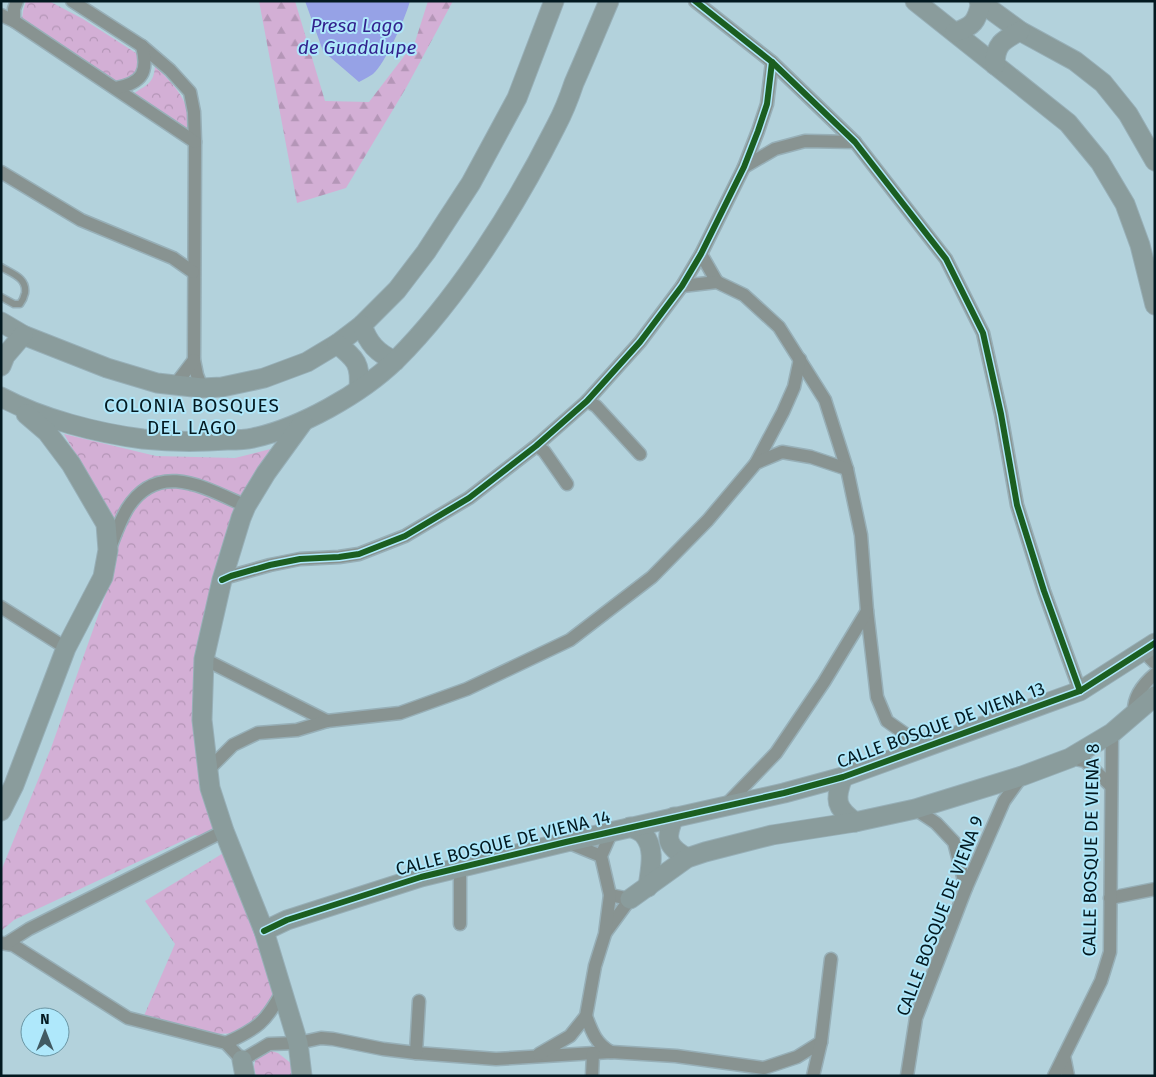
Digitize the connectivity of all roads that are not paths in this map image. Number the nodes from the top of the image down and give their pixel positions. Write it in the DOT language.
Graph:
graph roads {
  1 [pos="17,1"];
  2 [pos="554,1"];
  3 [pos="608,1"];
  4 [pos="695,1"];
  5 [pos="916,1"];
  6 [pos="75,2"];
  7 [pos="980,2"];
  8 [pos="1,15"];
  9 [pos="14,21"];
  10 [pos="1020,31"];
  11 [pos="954,32"];
  12 [pos="142,46"];
  13 [pos="772,62"];
  14 [pos="995,65"];
  15 [pos="116,88"];
  16 [pos="195,142"];
  17 [pos="855,142"];
  18 [pos="1155,161"];
  19 [pos="744,166"];
  20 [pos="1,172"];
  21 [pos="701,254"];
  22 [pos="1,267"];
  23 [pos="193,272"];
  24 [pos="717,282"];
  25 [pos="682,286"];
  26 [pos="1,297"];
  27 [pos="1155,306"];
  28 [pos="1,322"];
  29 [pos="362,325"];
  30 [pos="23,335"];
  31 [pos="336,344"];
  32 [pos="800,359"];
  33 [pos="194,360"];
  34 [pos="395,361"];
  35 [pos="1,366"];
  36 [pos="176,385"];
  37 [pos="202,388"];
  38 [pos="359,389"];
  39 [pos="8,401"];
  40 [pos="587,401"];
  41 [pos="303,422"];
  42 [pos="536,446"];
  43 [pos="640,454"];
  44 [pos="756,463"];
  45 [pos="847,469"];
  46 [pos="567,484"];
  47 [pos="246,506"];
  48 [pos="108,550"];
  49 [pos="222,580"];
  50 [pos="1,607"];
  51 [pos="867,611"];
  52 [pos="66,648"];
  53 [pos="204,659"];
  54 [pos="1151,662"];
  55 [pos="1080,691"];
  56 [pos="1155,696"];
  57 [pos="1134,713"];
  58 [pos="327,721"];
  59 [pos="1112,733"];
  60 [pos="942,743"];
  61 [pos="1070,758"];
  62 [pos="208,770"];
  63 [pos="1022,776"];
  64 [pos="843,777"];
  65 [pos="1111,786"];
  66 [pos="725,806"];
  67 [pos="915,809"];
  68 [pos="1,811"];
  69 [pos="674,817"];
  70 [pos="855,822"];
  71 [pos="621,829"];
  72 [pos="224,831"];
  73 [pos="566,842"];
  74 [pos="601,856"];
  75 [pos="687,858"];
  76 [pos="460,868"];
  77 [pos="648,887"];
  78 [pos="966,888"];
  79 [pos="1155,889"];
  80 [pos="610,895"];
  81 [pos="1110,898"];
  82 [pos="630,899"];
  83 [pos="460,924"];
  84 [pos="264,931"];
  85 [pos="605,934"];
  86 [pos="4,943"];
  87 [pos="831,959"];
  88 [pos="282,992"];
  89 [pos="419,1001"];
  90 [pos="586,1016"];
  91 [pos="821,1042"];
  92 [pos="226,1043"];
  93 [pos="298,1043"];
  94 [pos="611,1052"];
  95 [pos="416,1053"];
  96 [pos="593,1053"];
  97 [pos="534,1056"];
  98 [pos="1064,1056"];
  99 [pos="243,1068"];
  100 [pos="768,1072"];
  101 [pos="302,1076"];
  102 [pos="592,1076"];
  103 [pos="813,1076"];
  104 [pos="907,1076"];
  105 [pos="1054,1076"];
  106 [pos="1068,1076"];
  1 -- 9 [label="street"];
  2 -- 29 [label="street"];
  3 -- 34 [label="street"];
  4 -- 13 [label="street"];
  5 -- 11 [label="street"];
  6 -- 12 [label="street"];
  7 -- 10 [label="street"];
  7 -- 11 [label="street"];
  8 -- 9 [label="street"];
  9 -- 15 [label="street"];
  10 -- 14 [label="street"];
  10 -- 18 [label="street"];
  11 -- 14 [label="street"];
  12 -- 15 [label="street"];
  12 -- 16 [label="street"];
  13 -- 17 [label="street"];
  13 -- 19 [label="street"];
  14 -- 27 [label="street"];
  15 -- 16 [label="street"];
  16 -- 23 [label="street"];
  17 -- 19 [label="street"];
  17 -- 55 [label="street"];
  19 -- 21 [label="street"];
  20 -- 23 [label="street"];
  21 -- 24 [label="street"];
  21 -- 25 [label="street"];
  22 -- 26 [label="lane"];
  23 -- 33 [label="street"];
  24 -- 25 [label="street"];
  24 -- 32 [label="street"];
  25 -- 40 [label="street"];
  28 -- 30 [label="street"];
  29 -- 31 [label="street"];
  29 -- 34 [label="street"];
  30 -- 35 [label="street"];
  30 -- 36 [label="street"];
  31 -- 37 [label="street"];
  31 -- 38 [label="street"];
  32 -- 44 [label="street"];
  32 -- 45 [label="street"];
  33 -- 36 [label="street"];
  33 -- 37 [label="street"];
  34 -- 38 [label="street"];
  36 -- 37 [label="street"];
  38 -- 41 [label="street"];
  39 -- 41 [label="street"];
  39 -- 48 [label="street"];
  40 -- 42 [label="street"];
  40 -- 43 [label="street"];
  41 -- 47 [label="street"];
  42 -- 46 [label="street"];
  42 -- 49 [label="street"];
  44 -- 45 [label="street"];
  44 -- 58 [label="street"];
  45 -- 51 [label="street"];
  47 -- 48 [label="street"];
  47 -- 49 [label="street"];
  48 -- 52 [label="street"];
  49 -- 53 [label="street"];
  50 -- 52 [label="street"];
  51 -- 60 [label="street"];
  51 -- 66 [label="street"];
  52 -- 68 [label="street"];
  53 -- 58 [label="street"];
  53 -- 62 [label="street"];
  54 -- 55 [label="street, CALLE BOSQUE DE VIENA 13"];
  54 -- 57 [label="street"];
  55 -- 60 [label="street, CALLE BOSQUE DE VIENA 13"];
  56 -- 57 [label="street"];
  57 -- 59 [label="street"];
  58 -- 62 [label="street"];
  59 -- 61 [label="street"];
  59 -- 65 [label="street, CALLE BOSQUE DE VIENA 8"];
  60 -- 64 [label="street, CALLE BOSQUE DE VIENA 13"];
  61 -- 63 [label="street"];
  61 -- 65 [label="street"];
  62 -- 72 [label="street"];
  63 -- 67 [label="street"];
  63 -- 78 [label="street, CALLE BOSQUE DE VIENA 9"];
  64 -- 66 [label="street, CALLE BOSQUE DE VIENA 13"];
  64 -- 70 [label="street"];
  65 -- 81 [label="street, CALLE BOSQUE DE VIENA 8"];
  66 -- 69 [label="street, CALLE BOSQUE DE VIENA 14"];
  67 -- 70 [label="street"];
  67 -- 78 [label="street"];
  69 -- 71 [label="street, CALLE BOSQUE DE VIENA 14"];
  69 -- 75 [label="street"];
  70 -- 75 [label="street"];
  71 -- 73 [label="street, CALLE BOSQUE DE VIENA 14"];
  71 -- 74 [label="street"];
  71 -- 77 [label="street"];
  72 -- 84 [label="street"];
  72 -- 86 [label="street"];
  73 -- 74 [label="street"];
  73 -- 76 [label="street, CALLE BOSQUE DE VIENA 14"];
  74 -- 80 [label="street"];
  75 -- 77 [label="street"];
  76 -- 83 [label="street"];
  76 -- 84 [label="street, CALLE BOSQUE DE VIENA 14"];
  77 -- 82 [label="street"];
  78 -- 104 [label="street, CALLE BOSQUE DE VIENA 9"];
  79 -- 81 [label="street"];
  80 -- 82 [label="street"];
  80 -- 85 [label="street"];
  81 -- 98 [label="street, CALLE BOSQUE DE VIENA 8"];
  82 -- 85 [label="street"];
  84 -- 88 [label="street"];
  85 -- 90 [label="street"];
  86 -- 92 [label="street"];
  87 -- 91 [label="street"];
  88 -- 92 [label="street"];
  88 -- 93 [label="street"];
  89 -- 95 [label="street"];
  90 -- 94 [label="street"];
  90 -- 97 [label="street"];
  91 -- 100 [label="street"];
  91 -- 103 [label="street"];
  92 -- 99 [label="street"];
  93 -- 95 [label="street"];
  93 -- 99 [label="street"];
  93 -- 101 [label="street"];
  94 -- 96 [label="street"];
  94 -- 100 [label="street"];
  95 -- 97 [label="street"];
  96 -- 97 [label="street"];
  96 -- 102 [label="street"];
  98 -- 105 [label="street, CALLE BOSQUE DE VIENA 8"];
  98 -- 106 [label="street"];
}
